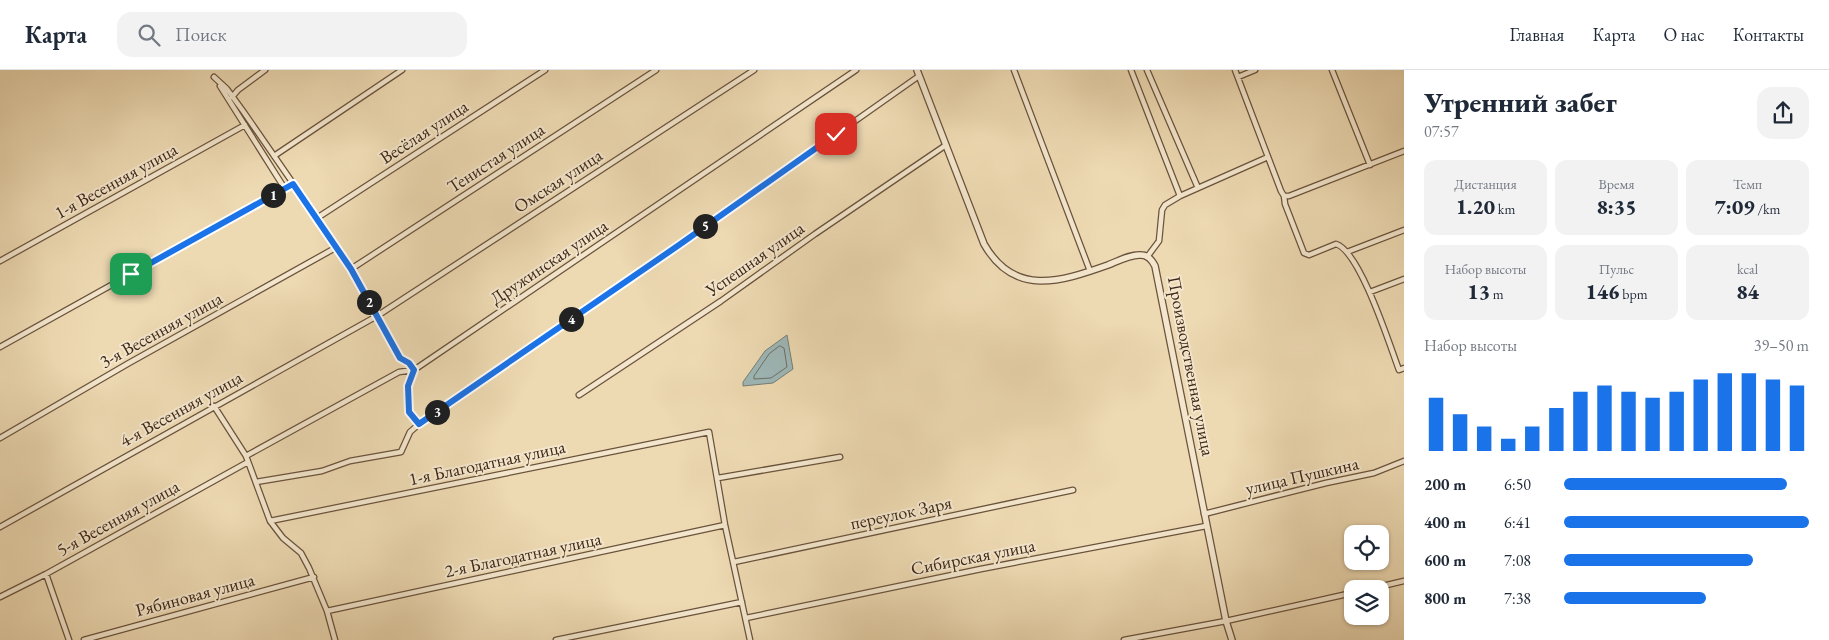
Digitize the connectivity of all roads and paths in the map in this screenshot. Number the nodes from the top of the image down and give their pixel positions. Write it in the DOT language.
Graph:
graph roads {
  1 [pos="210,70"];
  2 [pos="265,70"];
  3 [pos="402,70"];
  4 [pos="545,70"];
  5 [pos="656,70"];
  6 [pos="754,70"];
  7 [pos="856,70"];
  8 [pos="1014,70"];
  9 [pos="1131,70"];
  10 [pos="1147,70"];
  11 [pos="1236,70"];
  12 [pos="1255,70"];
  13 [pos="1332,70"];
  14 [pos="918,73"];
  15 [pos="214,77"];
  16 [pos="1238,77"];
  17 [pos="232,96"];
  18 [pos="234,106"];
  19 [pos="245,125"];
  20 [pos="946,145"];
  21 [pos="1404,151"];
  22 [pos="274,156"];
  23 [pos="1268,157"];
  24 [pos="1370,165"];
  25 [pos="293,184"];
  26 [pos="1198,188"];
  27 [pos="286,189"];
  28 [pos="1180,196"];
  29 [pos="1284,196"];
  30 [pos="317,218"];
  31 [pos="1404,230"];
  32 [pos="337,248"];
  33 [pos="1347,252"];
  34 [pos="1147,257"];
  35 [pos="0,261"];
  36 [pos="351,269"];
  37 [pos="1090,271"];
  38 [pos="1404,279"];
  39 [pos="1370,292"];
  40 [pos="377,316"];
  41 [pos="0,347"];
  42 [pos="1404,368"];
  43 [pos="414,370"];
  44 [pos="579,395"];
  45 [pos="214,406"];
  46 [pos="419,424"];
  47 [pos="0,438"];
  48 [pos="246,456"];
  49 [pos="840,457"];
  50 [pos="1404,461"];
  51 [pos="248,462"];
  52 [pos="718,478"];
  53 [pos="256,482"];
  54 [pos="1074,490"];
  55 [pos="1204,514"];
  56 [pos="270,521"];
  57 [pos="725,525"];
  58 [pos="0,526"];
  59 [pos="1206,526"];
  60 [pos="734,562"];
  61 [pos="46,574"];
  62 [pos="314,577"];
  63 [pos="1404,581"];
  64 [pos="1389,585"];
  65 [pos="1344,595"];
  66 [pos="0,597"];
  67 [pos="742,602"];
  68 [pos="327,611"];
  69 [pos="746,618"];
  70 [pos="1226,621"];
  71 [pos="1231,639"];
  72 [pos="69,640"];
  73 [pos="84,640"];
  74 [pos="335,640"];
  75 [pos="556,640"];
  76 [pos="750,640"];
  77 [pos="1124,640"];
  1 -- 15 [label="street"];
  2 -- 17 [label="street"];
  3 -- 22 [label="street"];
  4 -- 30 [label="street, Весёлая улица"];
  5 -- 36 [label="street, Тенистая улица"];
  6 -- 40 [label="street, Омская улица"];
  7 -- 43 [label="street, Дружинская улица"];
  8 -- 37 [label="street"];
  9 -- 28 [label="street"];
  10 -- 26 [label="street"];
  11 -- 16 [label="street"];
  12 -- 16 [label="street"];
  13 -- 24 [label="street"];
  14 -- 20 [label="street"];
  14 -- 46 [label="street"];
  15 -- 17 [label="street"];
  15 -- 18 [label="street"];
  16 -- 23 [label="street"];
  17 -- 18 [label="street"];
  17 -- 22 [label="street"];
  18 -- 19 [label="street"];
  19 -- 27 [label="street"];
  19 -- 35 [label="street, 1-я Весенняя улица"];
  20 -- 37 [label="street"];
  20 -- 44 [label="street, Успешная улица"];
  21 -- 24 [label="street"];
  22 -- 25 [label="street"];
  23 -- 26 [label="street"];
  23 -- 29 [label="street"];
  24 -- 29 [label="street"];
  25 -- 27 [label="street"];
  25 -- 30 [label="street"];
  26 -- 28 [label="street"];
  27 -- 41 [label="street"];
  28 -- 34 [label="street"];
  29 -- 33 [label="street"];
  30 -- 32 [label="street"];
  31 -- 33 [label="street"];
  32 -- 36 [label="street"];
  32 -- 47 [label="street, 3-я Весенняя улица"];
  33 -- 39 [label="street"];
  34 -- 37 [label="street"];
  34 -- 55 [label="street, Производственная улица"];
  36 -- 40 [label="street"];
  38 -- 39 [label="street"];
  39 -- 42 [label="street"];
  40 -- 43 [label="street"];
  40 -- 45 [label="street, 4-я Весенняя улица"];
  43 -- 46 [label="street"];
  43 -- 48 [label="street, Дружинская улица"];
  45 -- 48 [label="street"];
  45 -- 58 [label="street, 4-я Весенняя улица"];
  46 -- 53 [label="street"];
  48 -- 51 [label="street"];
  49 -- 52 [label="street"];
  50 -- 55 [label="street, улица Пушкина"];
  51 -- 53 [label="street"];
  51 -- 61 [label="street, 5-я Весенняя улица"];
  52 -- 56 [label="street, 1-я Благодатная улица"];
  52 -- 57 [label="street"];
  53 -- 56 [label="street"];
  54 -- 60 [label="street, переулок Заря"];
  55 -- 59 [label="street, Производственная улица"];
  56 -- 62 [label="street"];
  57 -- 60 [label="street"];
  57 -- 68 [label="street, 2-я Благодатная улица"];
  59 -- 69 [label="street, Сибирская улица"];
  59 -- 70 [label="street, Производственная улица"];
  60 -- 67 [label="street"];
  61 -- 66 [label="street, 5-я Весенняя улица"];
  61 -- 72 [label="street"];
  62 -- 68 [label="street"];
  62 -- 73 [label="street, Рябиновая улица"];
  63 -- 64 [label="street"];
  65 -- 70 [label="street"];
  67 -- 69 [label="street"];
  67 -- 75 [label="street"];
  68 -- 74 [label="street"];
  69 -- 76 [label="street"];
  70 -- 71 [label="street, Производственная улица"];
  70 -- 77 [label="street"];
}
